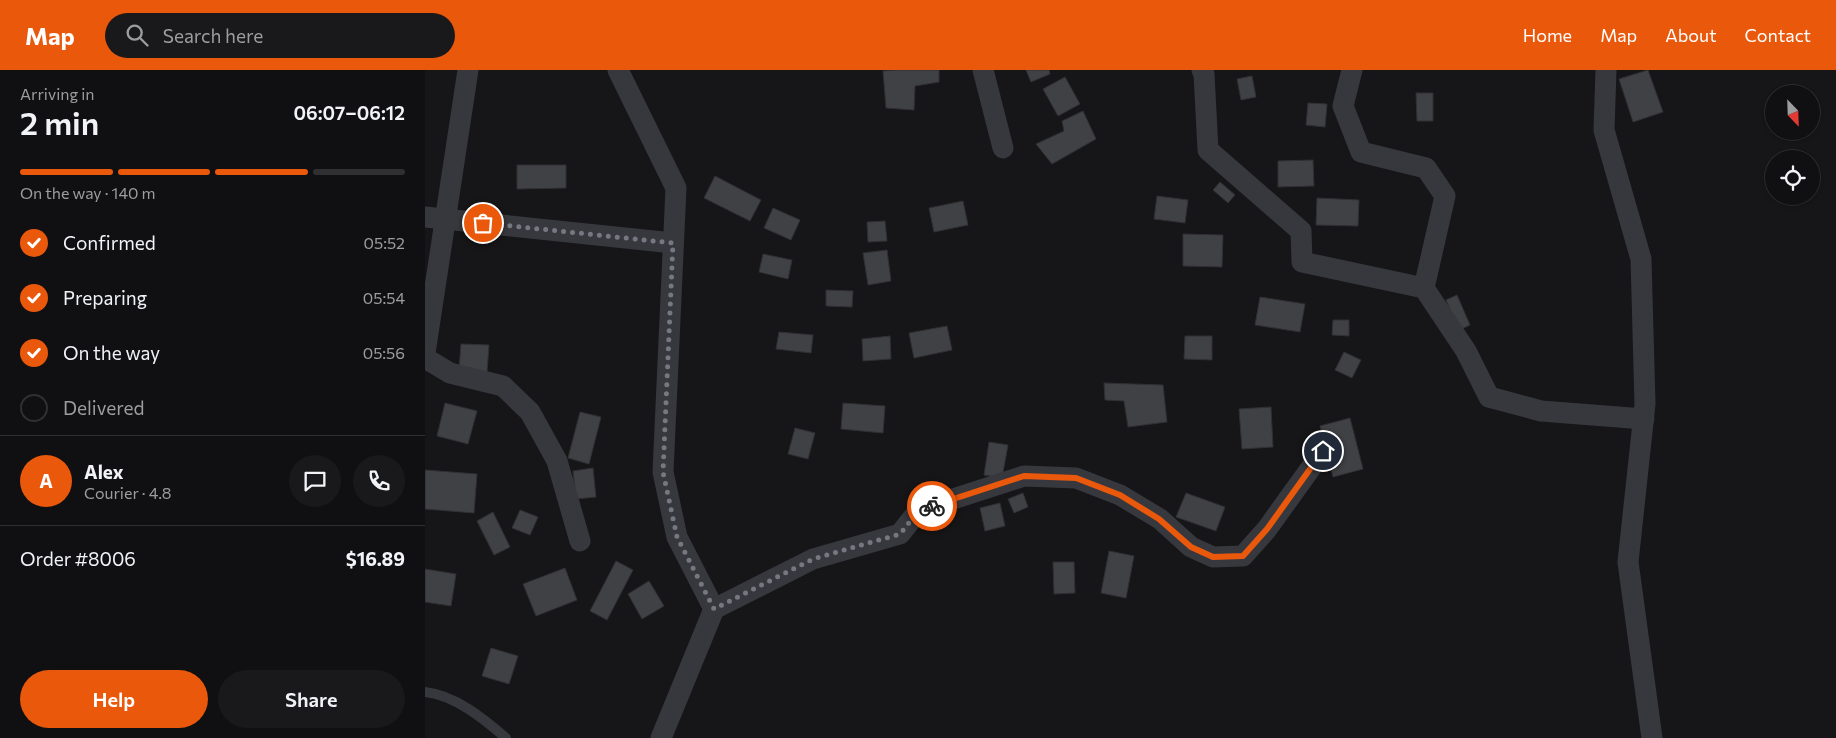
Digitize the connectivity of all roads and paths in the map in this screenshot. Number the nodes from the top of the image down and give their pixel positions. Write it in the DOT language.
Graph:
graph roads {
  1 [pos="468,70"];
  2 [pos="618,70"];
  3 [pos="983,70"];
  4 [pos="1202,70"];
  5 [pos="1352,70"];
  6 [pos="1606,70"];
  7 [pos="1003,148"];
  8 [pos="435,218"];
  9 [pos="673,243"];
  10 [pos="1425,288"];
  11 [pos="425,353"];
  12 [pos="425,358"];
  13 [pos="1644,419"];
  14 [pos="1323,451"];
  15 [pos="580,541"];
  16 [pos="714,609"];
  17 [pos="425,692"];
  18 [pos="506,738"];
  19 [pos="661,738"];
  20 [pos="1652,738"];
  1 -- 8 [label="street"];
  2 -- 9 [label="street"];
  3 -- 7 [label="street"];
  4 -- 10 [label="street"];
  5 -- 10 [label="street"];
  6 -- 13 [label="street"];
  8 -- 9 [label="street"];
  8 -- 11 [label="street"];
  9 -- 16 [label="street"];
  10 -- 13 [label="street"];
  12 -- 15 [label="street"];
  13 -- 20 [label="street"];
  14 -- 16 [label="street"];
  16 -- 19 [label="street"];
  17 -- 18 [label="lane"];
}
